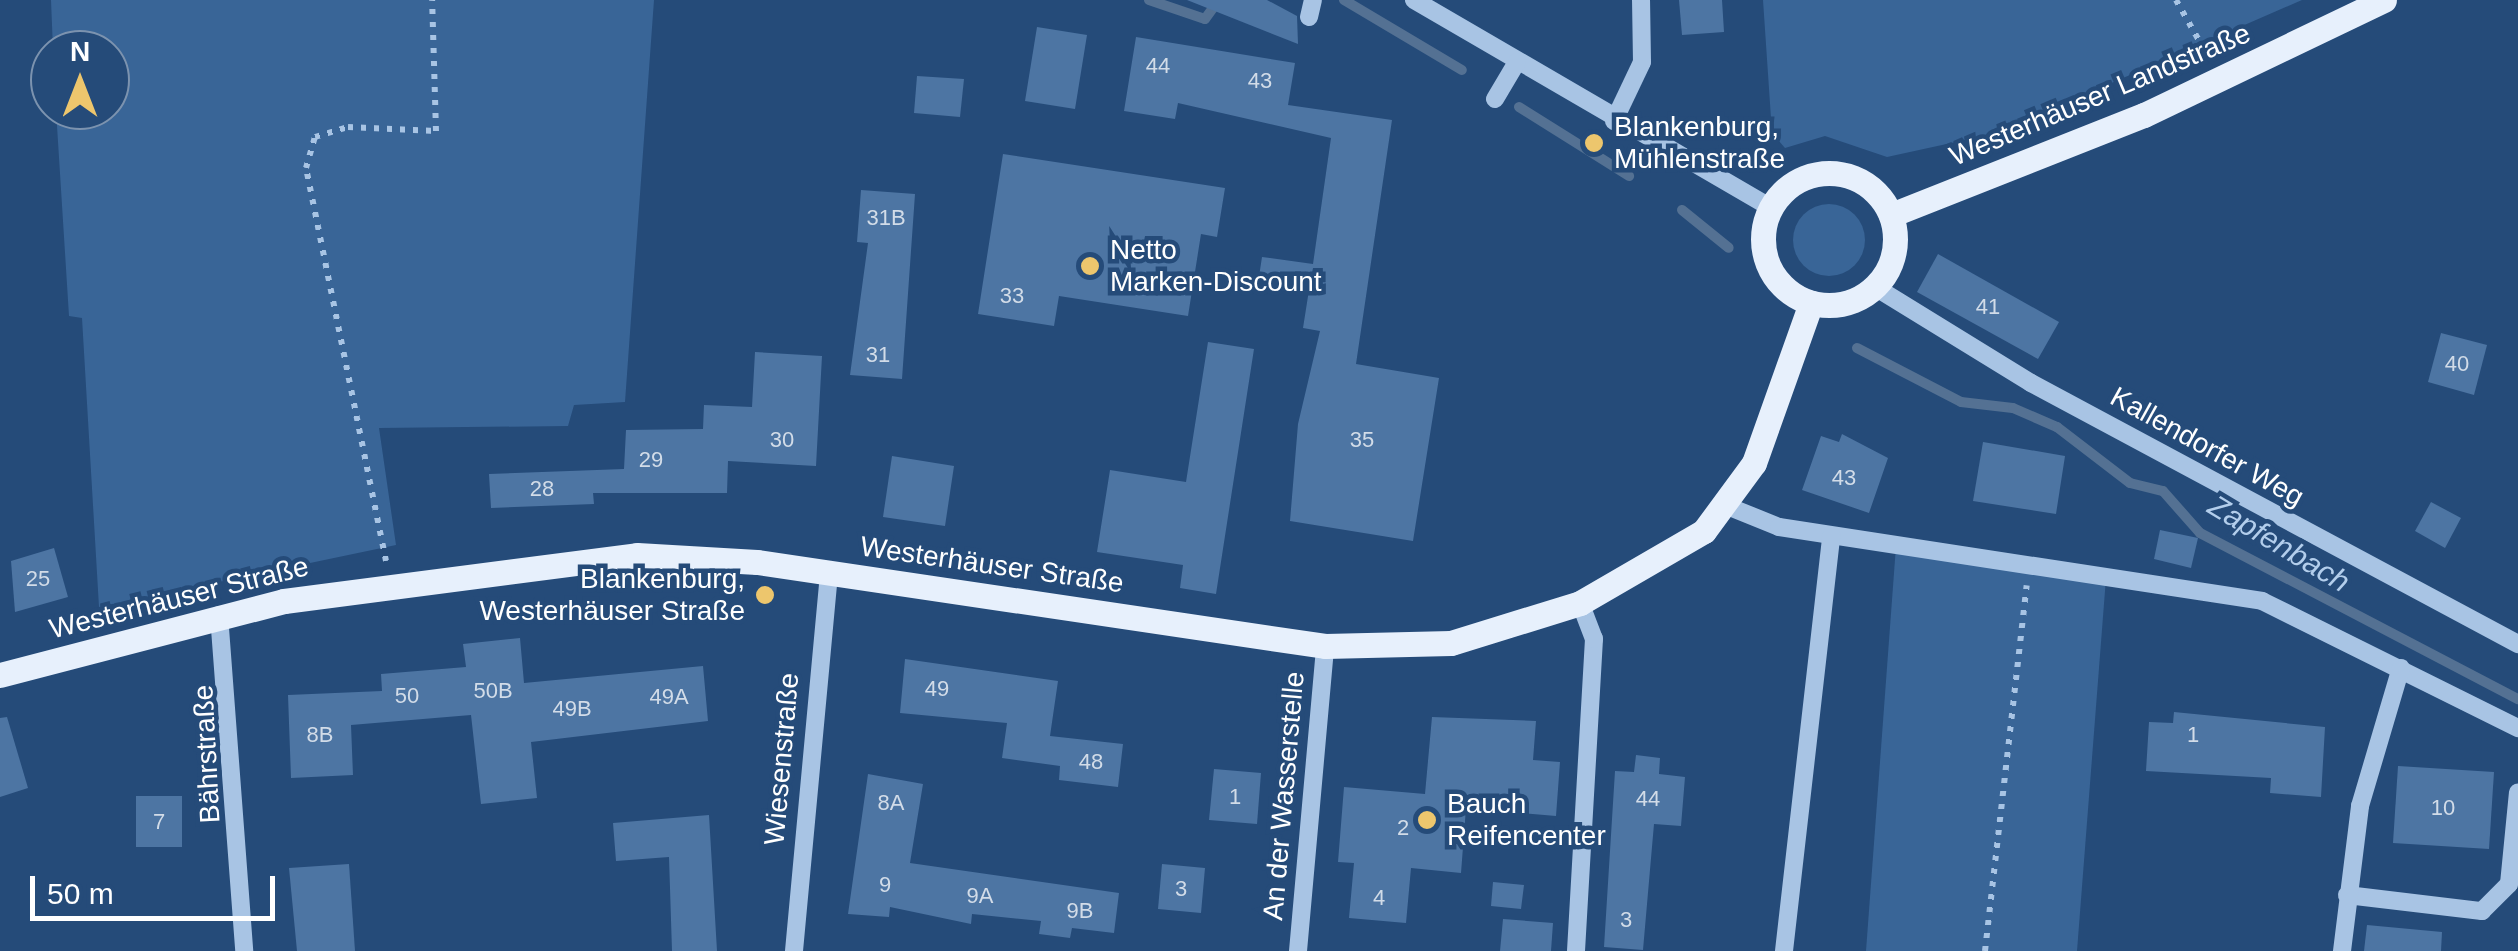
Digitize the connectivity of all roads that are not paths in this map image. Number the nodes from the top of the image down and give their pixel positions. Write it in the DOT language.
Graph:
graph roads {
  1 [pos="1414,0"];
  2 [pos="1641,0"];
  3 [pos="2384,0"];
  4 [pos="1517,62"];
  5 [pos="1494,99"];
  6 [pos="1614,122"];
  7 [pos="1771,208"];
  8 [pos="1891,215"];
  9 [pos="1875,287"];
  10 [pos="1810,303"];
  11 [pos="1727,506"];
  12 [pos="1831,536"];
  13 [pos="828,571"];
  14 [pos="1580,604"];
  15 [pos="220,615"];
  16 [pos="2518,644"];
  17 [pos="1325,646"];
  18 [pos="2400,668"];
  19 [pos="0,675"];
  20 [pos="2518,728"];
  21 [pos="2518,792"];
  22 [pos="2347,895"];
  23 [pos="244,951"];
  24 [pos="794,951"];
  25 [pos="1298,951"];
  26 [pos="1576,951"];
  27 [pos="1784,951"];
  28 [pos="2342,951"];
  1 -- 4 [label="street"];
  2 -- 6 [label="street"];
  3 -- 8 [label="main road, Westerhäuser Landstraße"];
  4 -- 5 [label="street"];
  4 -- 6 [label="street"];
  6 -- 7 [label="street"];
  7 -- 8 [label="main road"];
  7 -- 10 [label="main road"];
  8 -- 9 [label="main road"];
  9 -- 10 [label="main road"];
  9 -- 16 [label="street, Kallendorfer Weg"];
  10 -- 11 [label="main road, Westerhäuser Straße"];
  11 -- 12 [label="street"];
  11 -- 14 [label="main road, Westerhäuser Straße"];
  12 -- 18 [label="street"];
  12 -- 27 [label="street"];
  13 -- 15 [label="main road, Westerhäuser Straße"];
  13 -- 17 [label="main road, Westerhäuser Straße"];
  13 -- 24 [label="street, Wiesenstraße"];
  14 -- 17 [label="main road, Westerhäuser Straße"];
  14 -- 26 [label="street"];
  15 -- 19 [label="main road, Westerhäuser Straße"];
  15 -- 23 [label="street, Bährstraße"];
  17 -- 25 [label="street, An der Wasserstelle"];
  18 -- 20 [label="street"];
  18 -- 22 [label="street"];
  21 -- 22 [label="street"];
  22 -- 28 [label="street"];
}
